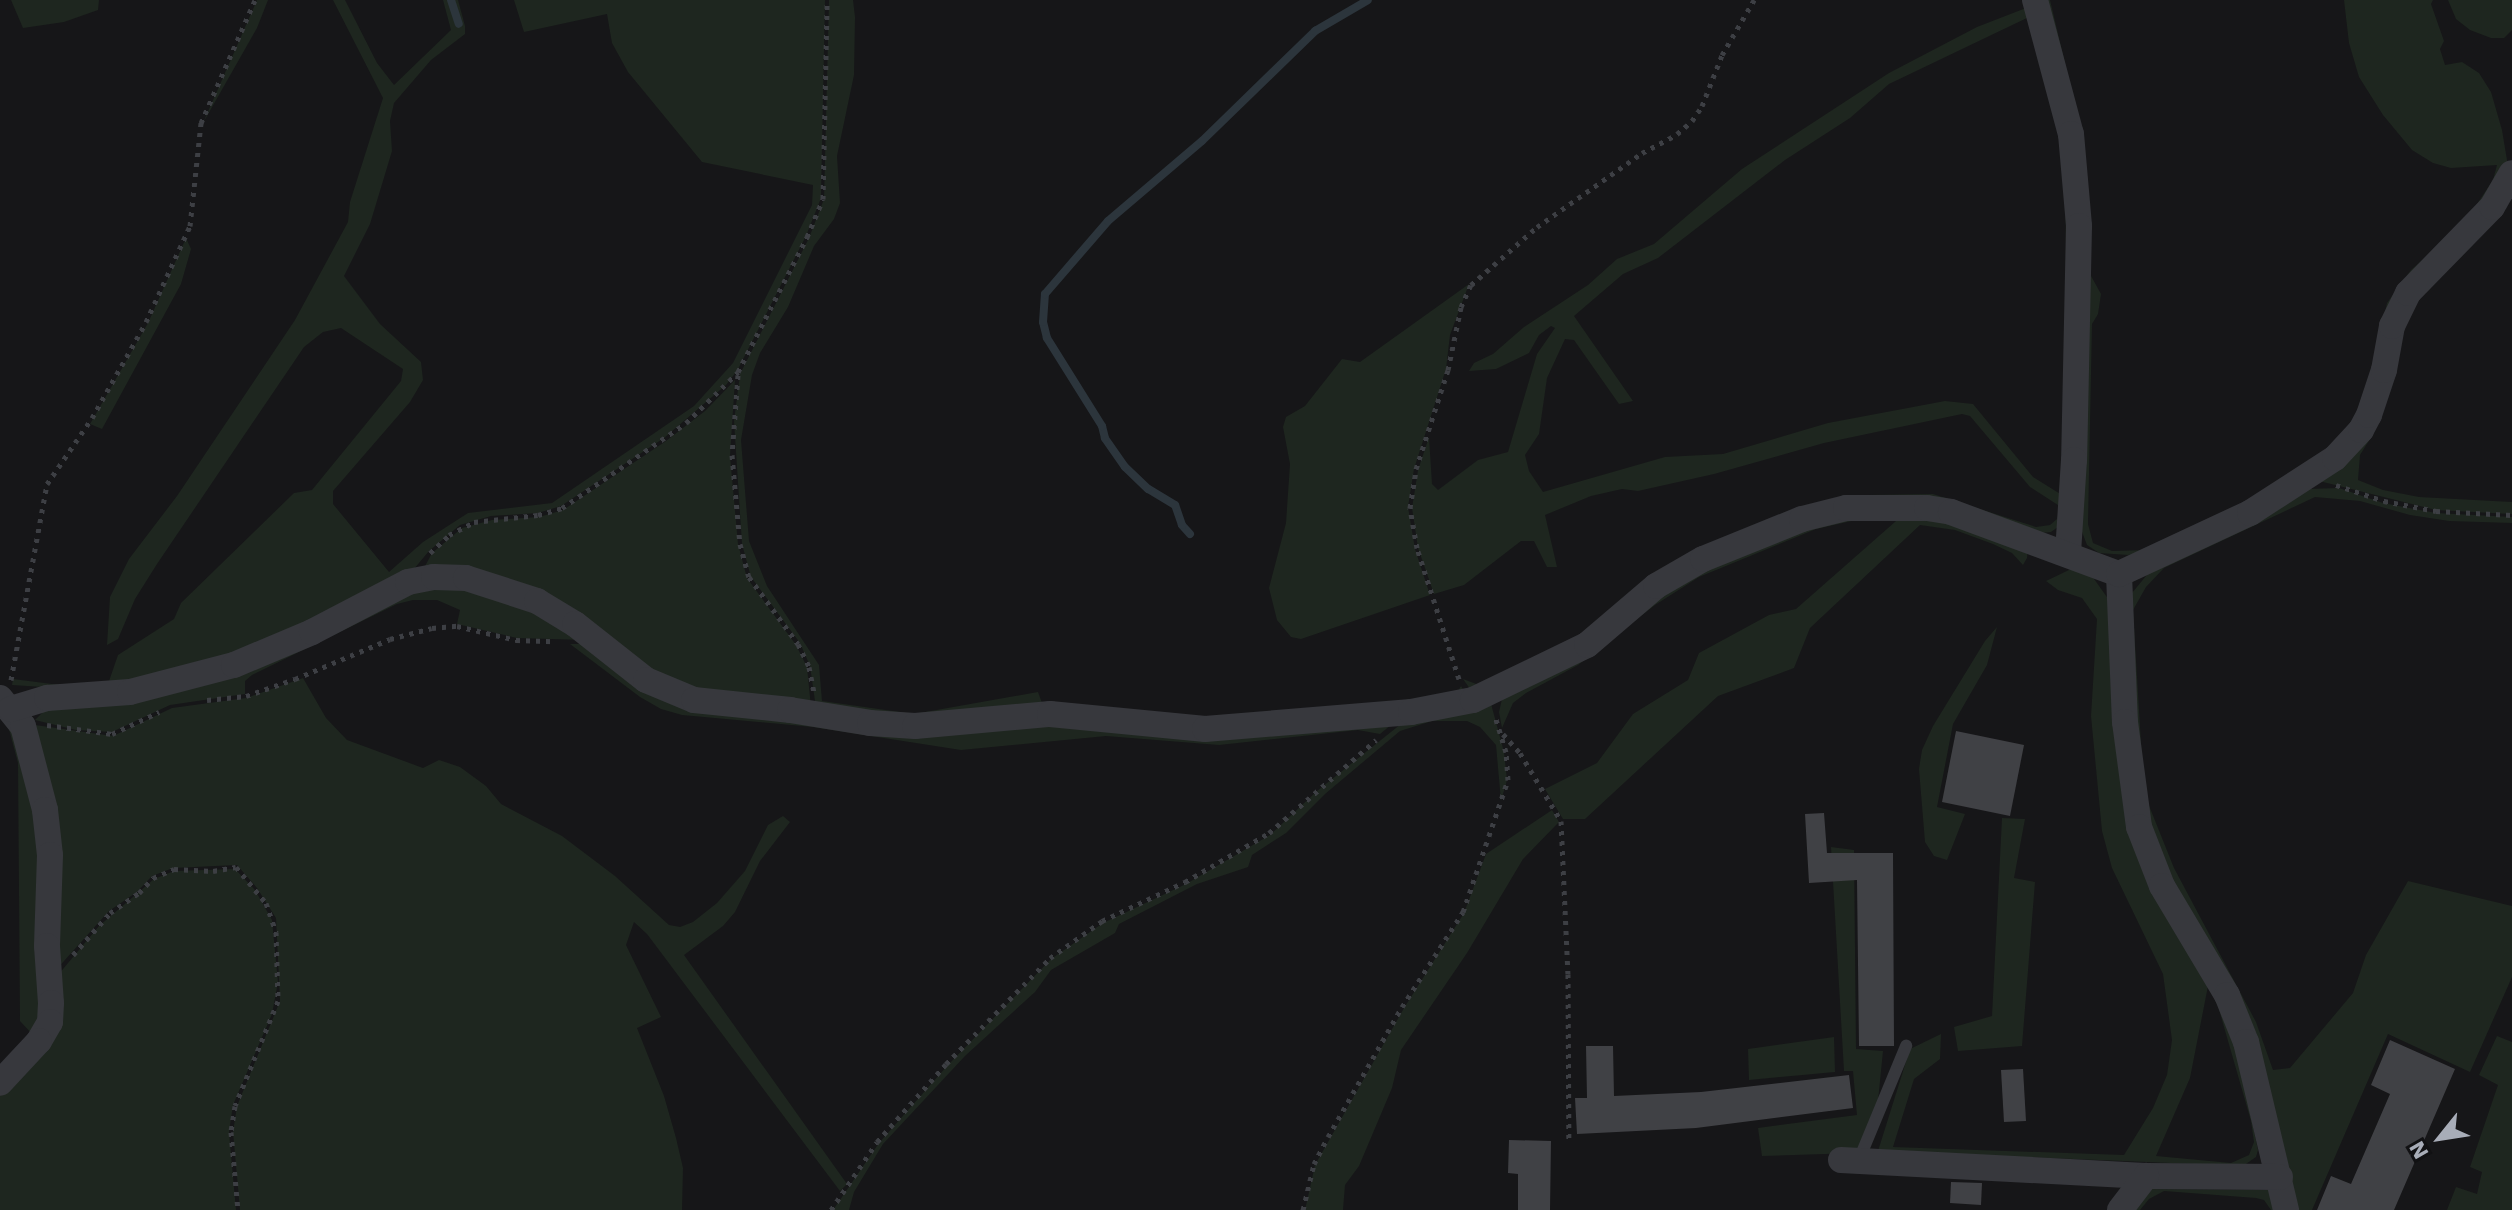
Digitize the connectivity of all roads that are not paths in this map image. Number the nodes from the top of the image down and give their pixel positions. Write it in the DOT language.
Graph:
graph roads {
  1 [pos="2035,0"];
  2 [pos="2512,173"];
  3 [pos="2068,553"];
  4 [pos="2119,574"];
  5 [pos="11,711"];
  6 [pos="1906,1046"];
  7 [pos="0,1083"];
  8 [pos="1850,1161"];
  9 [pos="2146,1176"];
  10 [pos="2280,1177"];
  11 [pos="2120,1210"];
  12 [pos="2286,1210"];
  1 -- 3 [label="street"];
  2 -- 4 [label="street"];
  3 -- 4 [label="street"];
  3 -- 5 [label="street"];
  4 -- 10 [label="street"];
  5 -- 7 [label="street"];
  6 -- 8 [label="lane"];
  8 -- 9 [label="street"];
  9 -- 10 [label="street"];
  9 -- 11 [label="street"];
  10 -- 12 [label="street"];
}
